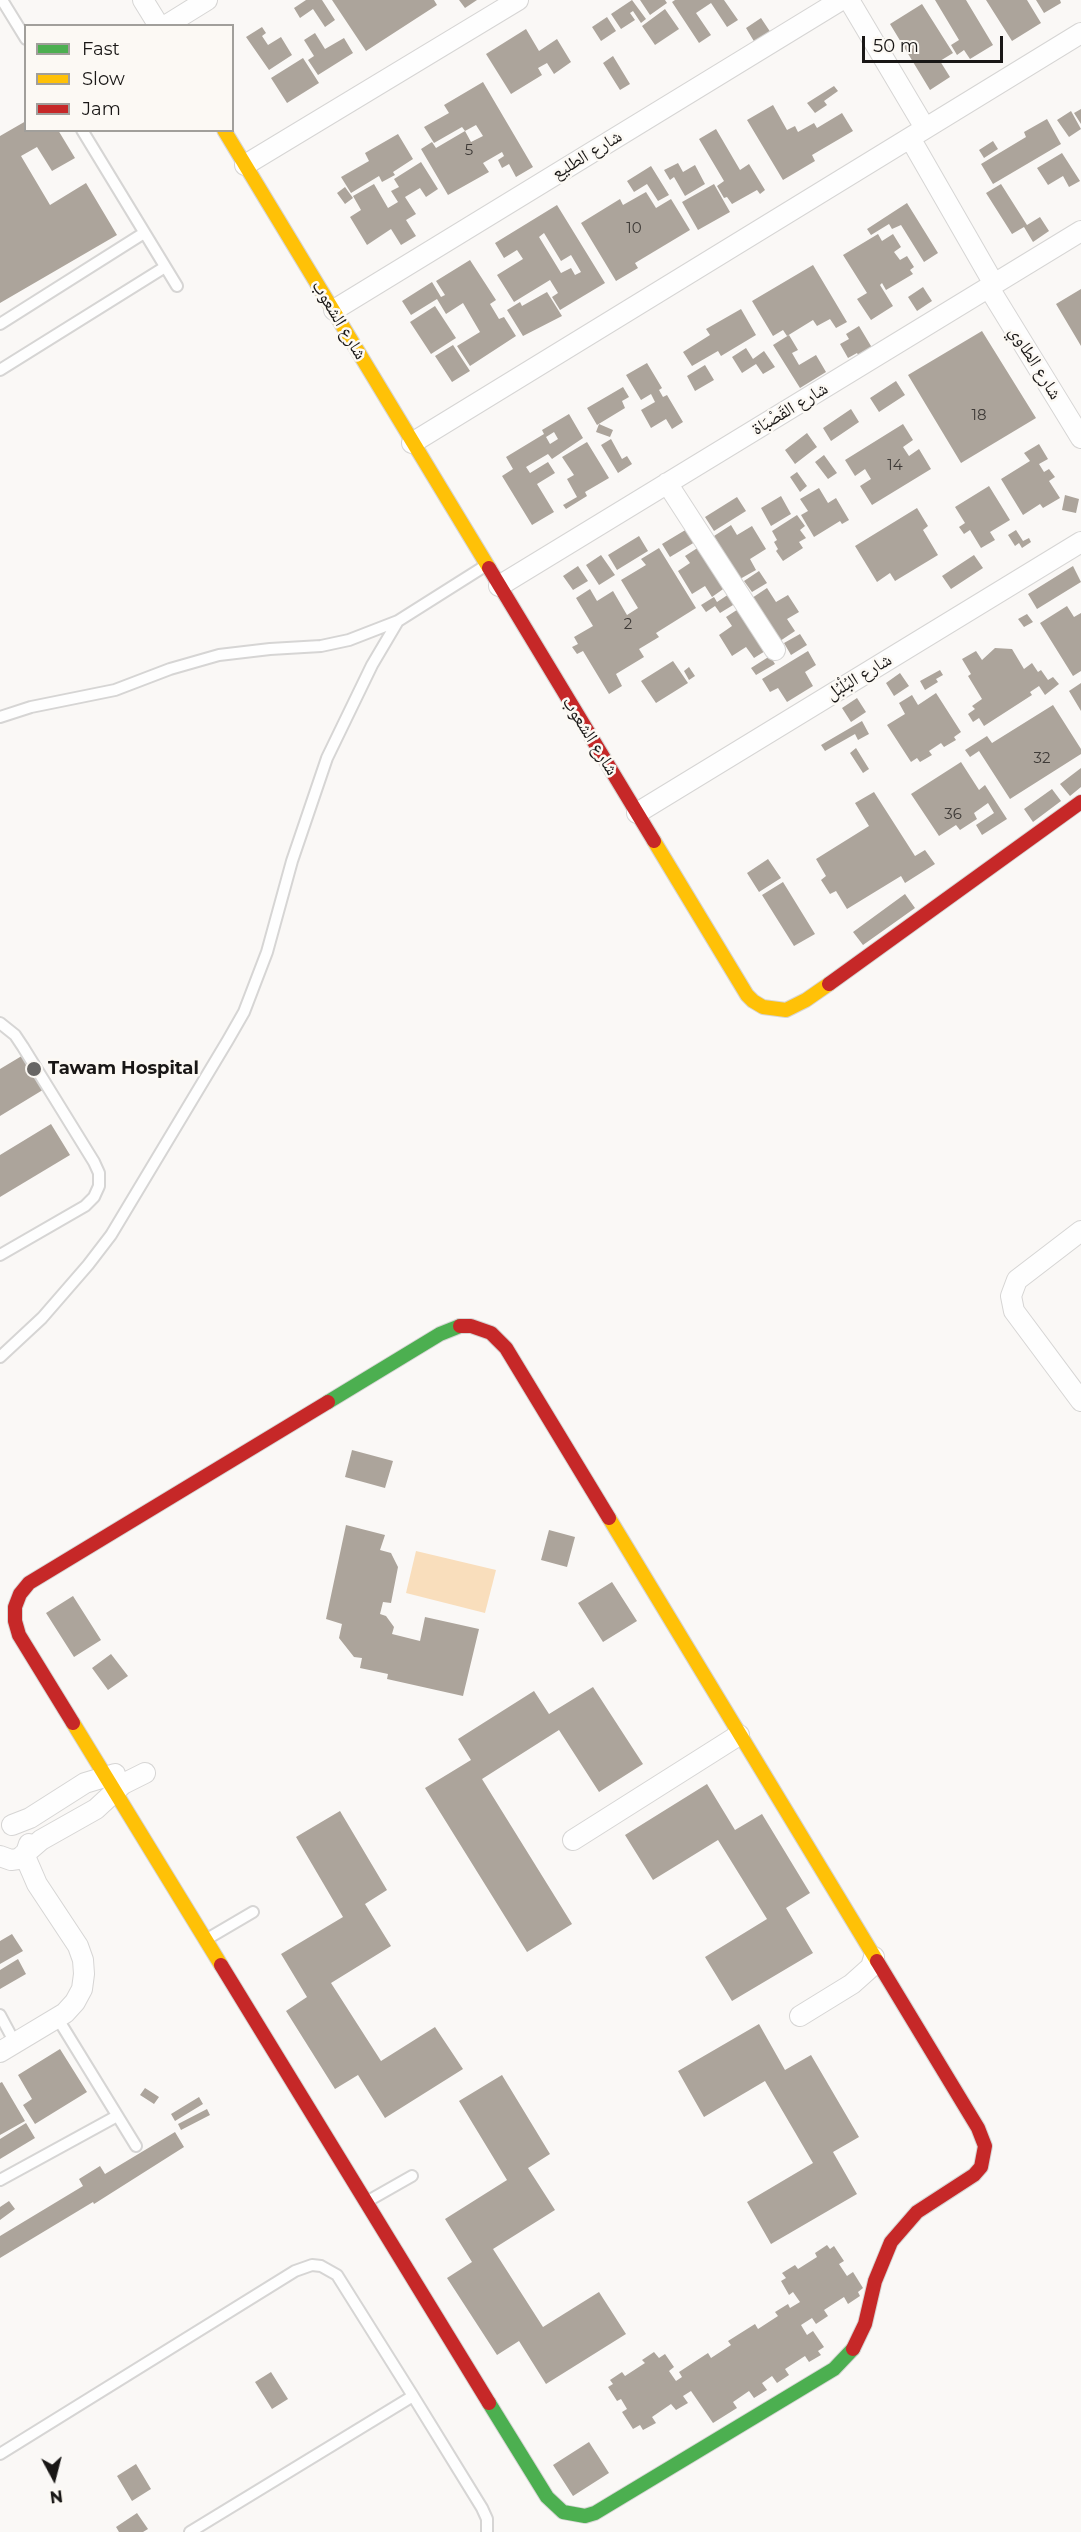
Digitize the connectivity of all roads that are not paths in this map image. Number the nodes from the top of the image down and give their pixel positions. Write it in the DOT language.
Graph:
graph roads {
  1 [pos="2,0"];
  2 [pos="143,0"];
  3 [pos="207,0"];
  4 [pos="518,0"];
  5 [pos="841,0"];
  6 [pos="849,0"];
  7 [pos="158,24"];
  8 [pos="168,24"];
  9 [pos="1081,33"];
  10 [pos="24,36"];
  11 [pos="82,132"];
  12 [pos="225,132"];
  13 [pos="918,133"];
  14 [pos="245,165"];
  15 [pos="1081,231"];
  16 [pos="144,232"];
  17 [pos="165,267"];
  18 [pos="177,286"];
  19 [pos="991,286"];
  20 [pos="334,310"];
  21 [pos="0,324"];
  22 [pos="0,370"];
  23 [pos="1081,438"];
  24 [pos="412,443"];
  25 [pos="668,483"];
  26 [pos="1081,542"];
  27 [pos="488,564"];
  28 [pos="499,586"];
  29 [pos="398,621"];
  30 [pos="775,650"];
  31 [pos="0,717"];
  32 [pos="1081,802"];
  33 [pos="637,813"];
  34 [pos="0,1023"];
  35 [pos="1081,1231"];
  36 [pos="0,1255"];
  37 [pos="0,1357"];
  38 [pos="1081,1401"];
  39 [pos="739,1735"];
  40 [pos="142,1769"];
  41 [pos="110,1783"];
  42 [pos="4,1828"];
  43 [pos="573,1840"];
  44 [pos="15,1856"];
  45 [pos="253,1912"];
  46 [pos="207,1940"];
  47 [pos="874,1957"];
  48 [pos="0,2015"];
  49 [pos="800,2016"];
  50 [pos="58,2019"];
  51 [pos="8,2048"];
  52 [pos="117,2116"];
  53 [pos="136,2146"];
  54 [pos="412,2176"];
  55 [pos="0,2180"];
  56 [pos="367,2201"];
  57 [pos="413,2396"];
  58 [pos="0,2454"];
  59 [pos="190,2532"];
  60 [pos="487,2532"];
  1 -- 10 [label="lane"];
  2 -- 7 [label="street"];
  3 -- 8 [label="street"];
  4 -- 14 [label="street"];
  5 -- 20 [label="street, شارع الطليع"];
  6 -- 13 [label="street, شارع الطاوي"];
  9 -- 13 [label="street"];
  11 -- 16 [label="lane"];
  12 -- 14 [label="street, شارع الشعوب"];
  13 -- 19 [label="street, شارع الطاوي"];
  13 -- 24 [label="street"];
  14 -- 20 [label="street, شارع الشعوب"];
  15 -- 19 [label="street, شارع القَصْبَاة"];
  16 -- 17 [label="lane"];
  16 -- 21 [label="lane"];
  17 -- 18 [label="lane"];
  17 -- 22 [label="lane"];
  19 -- 23 [label="street, شارع الطاوي"];
  19 -- 25 [label="street, شارع القَصْبَاة"];
  20 -- 24 [label="street, شارع الشعوب"];
  24 -- 27 [label="street, شارع الشعوب"];
  25 -- 28 [label="street, شارع القَصْبَاة"];
  25 -- 30 [label="street"];
  26 -- 33 [label="street, شارع البُلْبُل"];
  27 -- 28 [label="street, شارع الشعوب"];
  27 -- 29 [label="lane"];
  28 -- 33 [label="street, شارع الشعوب"];
  29 -- 31 [label="lane"];
  29 -- 37 [label="lane"];
  32 -- 33 [label="street, شارع الشعوب"];
  34 -- 36 [label="lane"];
  35 -- 38 [label="street"];
  39 -- 41 [label="street"];
  39 -- 43 [label="street"];
  39 -- 47 [label="street"];
  40 -- 41 [label="street"];
  41 -- 42 [label="street"];
  41 -- 44 [label="street"];
  41 -- 46 [label="street"];
  42 -- 44 [label="street"];
  44 -- 50 [label="street"];
  45 -- 46 [label="lane"];
  46 -- 56 [label="street"];
  47 -- 49 [label="street"];
  47 -- 56 [label="street"];
  48 -- 51 [label="lane"];
  50 -- 51 [label="street"];
  50 -- 52 [label="lane"];
  52 -- 53 [label="lane"];
  52 -- 55 [label="lane"];
  54 -- 56 [label="lane"];
  57 -- 58 [label="lane"];
  57 -- 59 [label="lane"];
  57 -- 60 [label="lane"];
}
